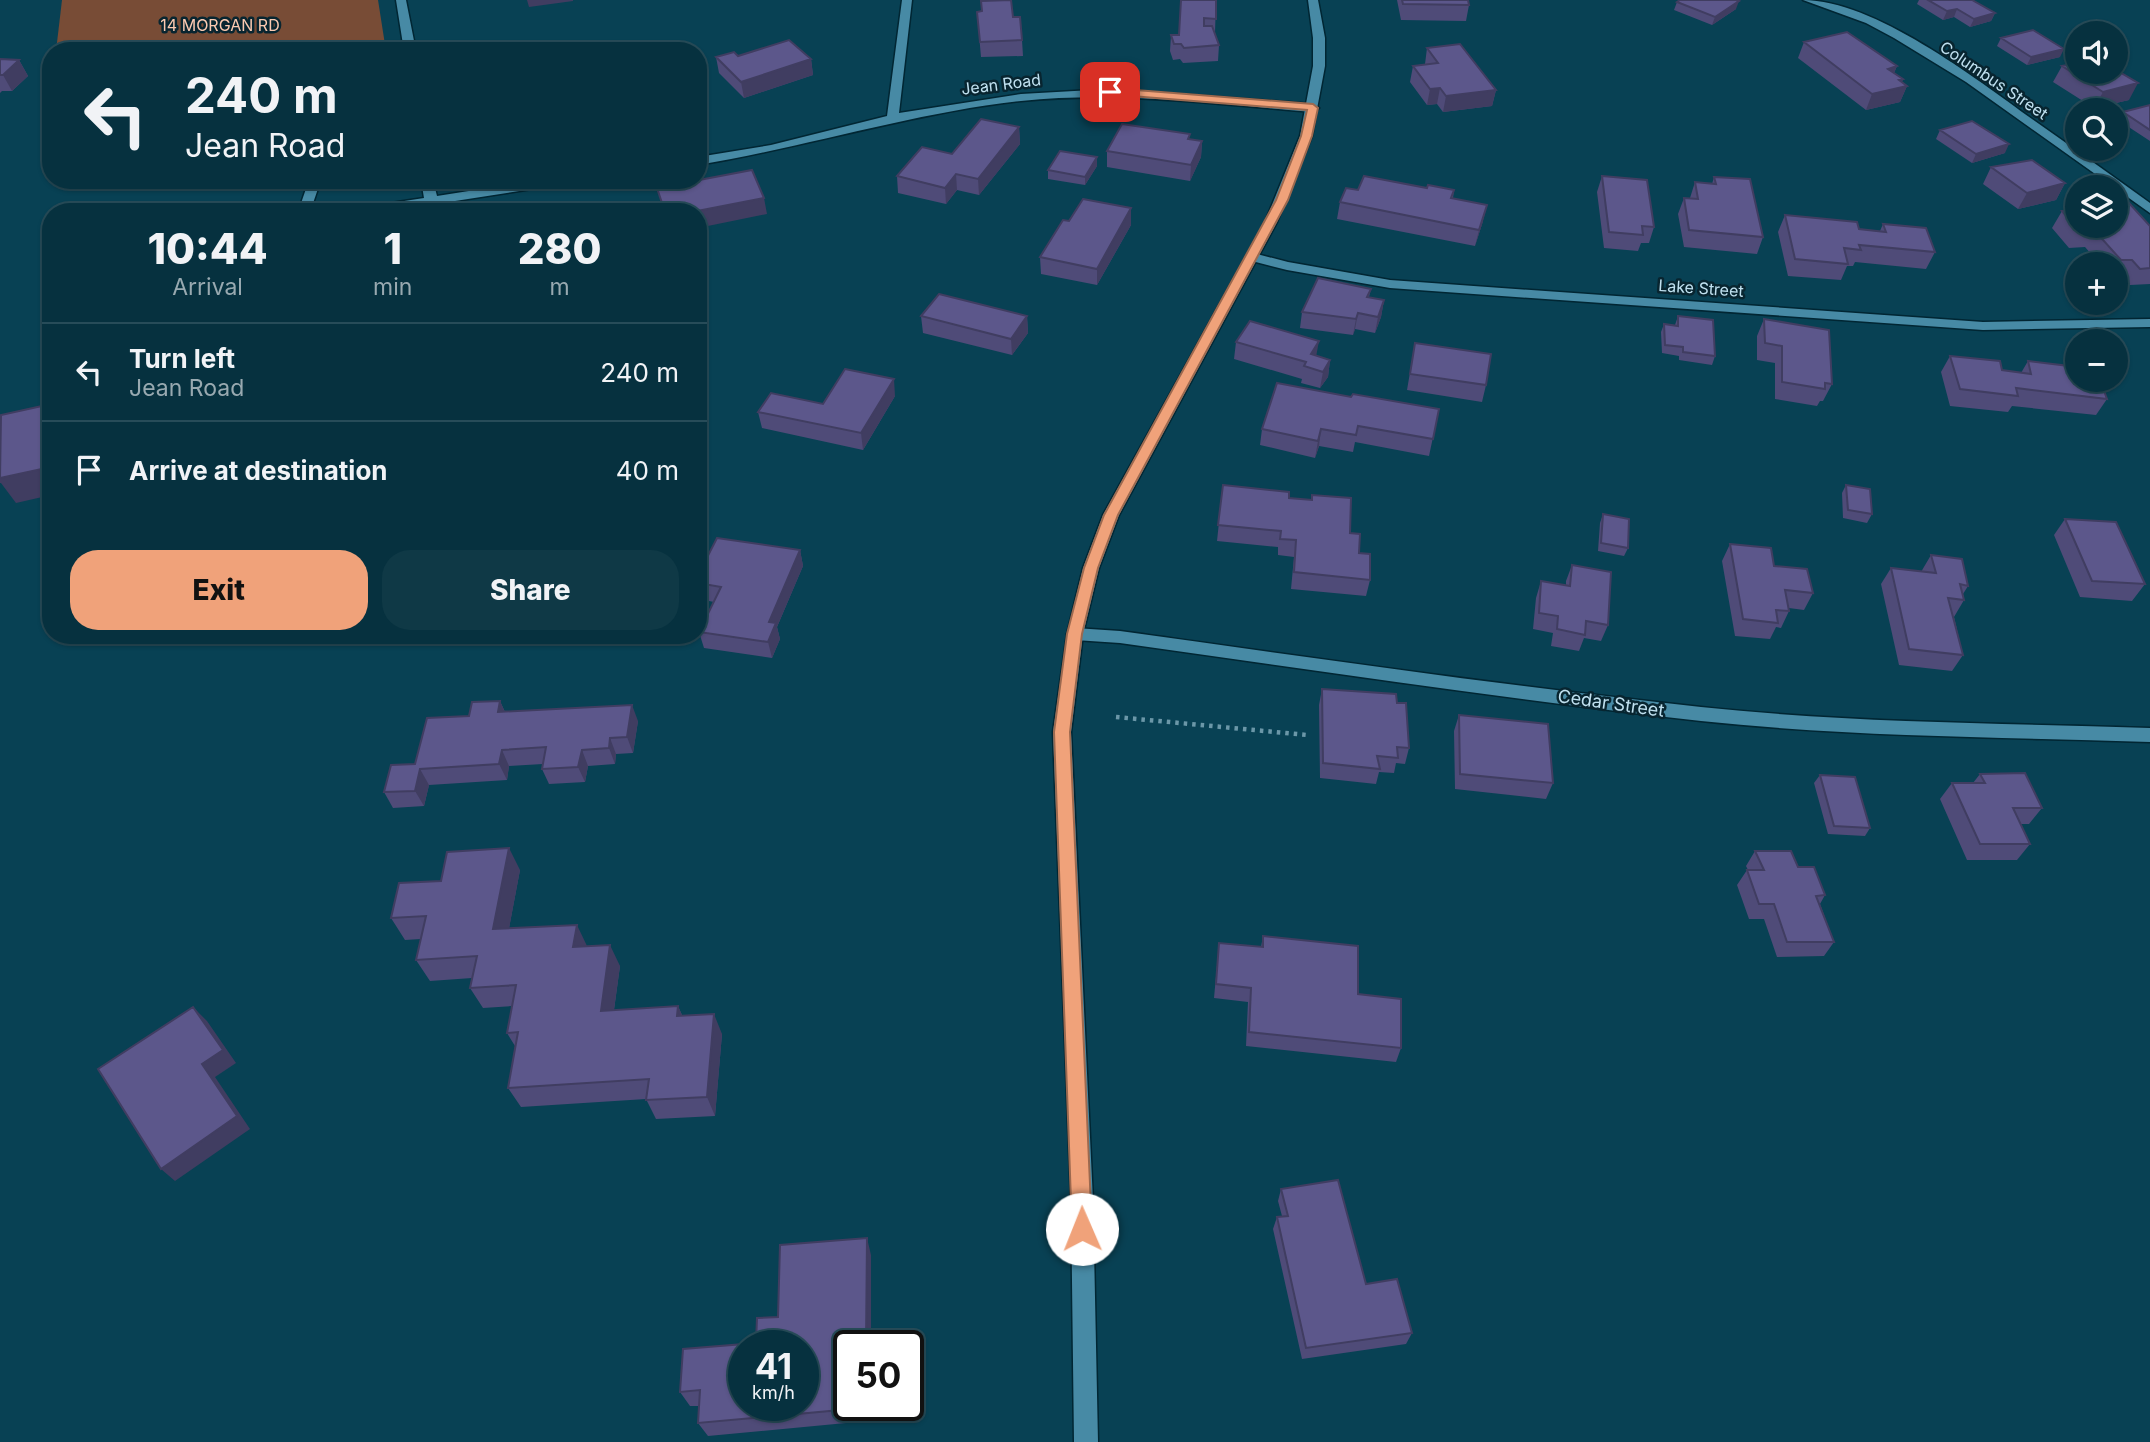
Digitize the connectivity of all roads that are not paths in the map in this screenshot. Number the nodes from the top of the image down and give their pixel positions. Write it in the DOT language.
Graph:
graph roads {
  1 [pos="401,0"];
  2 [pos="907,0"];
  3 [pos="1313,0"];
  4 [pos="1808,0"];
  5 [pos="408,42"];
  6 [pos="1313,108"];
  7 [pos="893,118"];
  8 [pos="707,160"];
  9 [pos="429,189"];
  10 [pos="504,189"];
  11 [pos="431,200"];
  12 [pos="413,203"];
  13 [pos="2150,209"];
  14 [pos="1253,257"];
  15 [pos="2150,323"];
  16 [pos="1075,634"];
  17 [pos="2150,735"];
  18 [pos="1086,1442"];
  1 -- 5 [label="street"];
  2 -- 7 [label="street"];
  3 -- 6 [label="street"];
  4 -- 13 [label="street, Columbus Street"];
  6 -- 7 [label="street, Jean Road"];
  6 -- 14 [label="street"];
  7 -- 8 [label="street, Jean Road"];
  9 -- 11 [label="street"];
  10 -- 11 [label="street"];
  11 -- 12 [label="street"];
  14 -- 15 [label="street, Lake Street"];
  14 -- 16 [label="street"];
  16 -- 17 [label="street, Cedar Street"];
  16 -- 18 [label="street"];
}
